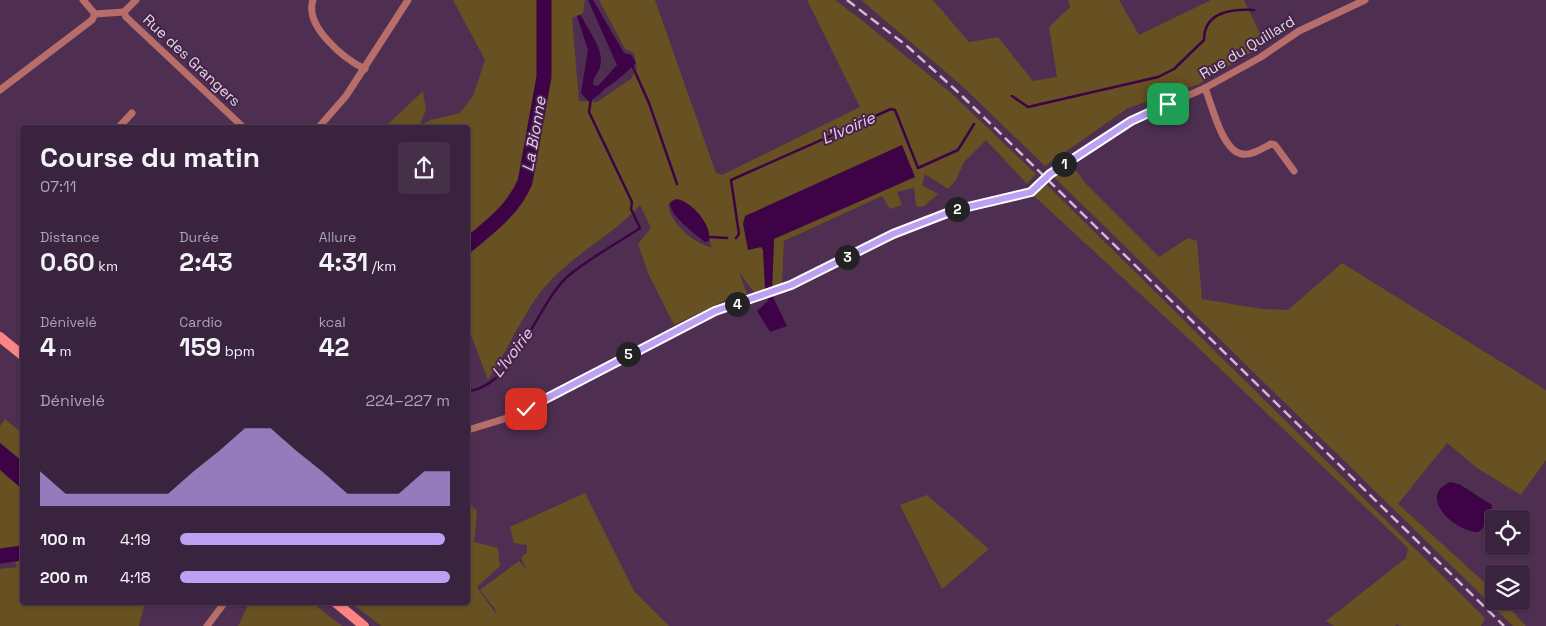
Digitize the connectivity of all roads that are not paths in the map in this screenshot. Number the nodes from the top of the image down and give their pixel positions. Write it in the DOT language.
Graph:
graph roads {
  1 [pos="83,0"];
  2 [pos="136,0"];
  3 [pos="313,0"];
  4 [pos="408,0"];
  5 [pos="1365,0"];
  6 [pos="124,12"];
  7 [pos="95,14"];
  8 [pos="364,69"];
  9 [pos="1205,88"];
  10 [pos="0,90"];
  11 [pos="132,113"];
  12 [pos="121,125"];
  13 [pos="241,125"];
  14 [pos="321,125"];
  15 [pos="1294,171"];
  16 [pos="0,337"];
  17 [pos="20,353"];
  18 [pos="470,429"];
  19 [pos="223,605"];
  20 [pos="339,605"];
  21 [pos="207,626"];
  22 [pos="364,626"];
  1 -- 7 [label="street"];
  2 -- 6 [label="street"];
  3 -- 8 [label="street"];
  4 -- 8 [label="street"];
  5 -- 9 [label="street, Rue du Quillard"];
  6 -- 7 [label="street"];
  6 -- 13 [label="street, Rue des Grangers"];
  7 -- 10 [label="street"];
  8 -- 14 [label="street"];
  9 -- 15 [label="street"];
  9 -- 18 [label="street, Rue du Quillard"];
  11 -- 12 [label="street"];
  16 -- 17 [label="main road"];
  19 -- 21 [label="street"];
  20 -- 22 [label="main road"];
}
